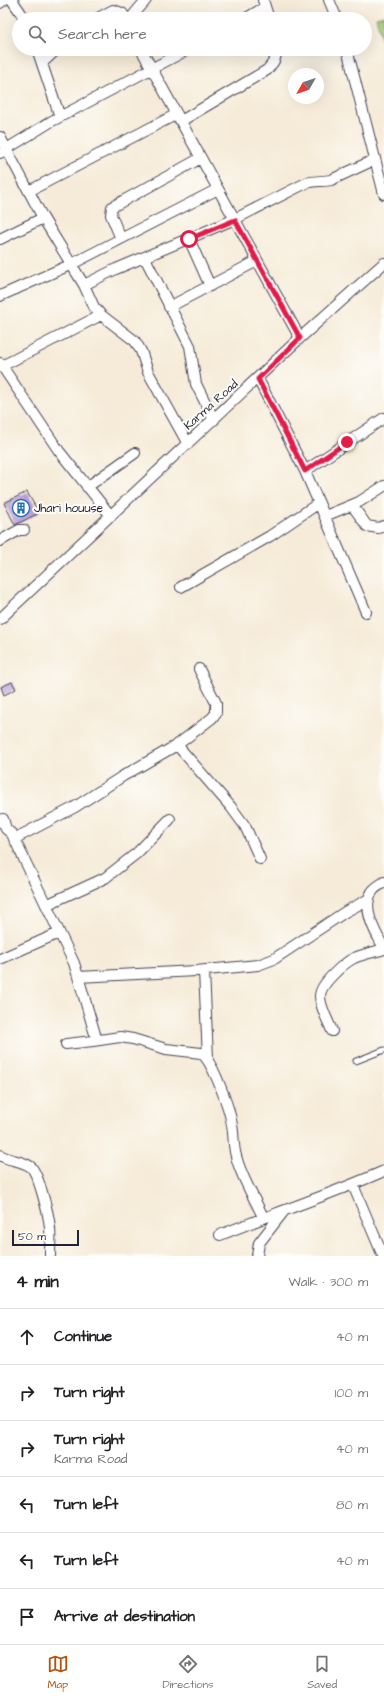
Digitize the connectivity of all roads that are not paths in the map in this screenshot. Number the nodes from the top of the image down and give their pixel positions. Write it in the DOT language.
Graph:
graph roads {
  1 [pos="4,0"];
  2 [pos="12,0"];
  3 [pos="146,0"];
  4 [pos="329,0"];
  5 [pos="0,3"];
  6 [pos="264,3"];
  7 [pos="20,12"];
  8 [pos="110,12"];
  9 [pos="119,12"];
  10 [pos="135,12"];
  11 [pos="253,12"];
  12 [pos="334,12"];
  13 [pos="40,56"];
  14 [pos="50,56"];
  15 [pos="145,56"];
  16 [pos="177,56"];
  17 [pos="277,56"];
  18 [pos="349,56"];
  19 [pos="42,63"];
  20 [pos="152,70"];
  21 [pos="60,117"];
  22 [pos="179,118"];
  23 [pos="0,137"];
  24 [pos="3,151"];
  25 [pos="201,158"];
  26 [pos="374,160"];
  27 [pos="218,188"];
  28 [pos="29,191"];
  29 [pos="384,194"];
  30 [pos="43,218"];
  31 [pos="235,220"];
  32 [pos="0,239"];
  33 [pos="121,239"];
  34 [pos="189,239"];
  35 [pos="145,258"];
  36 [pos="257,261"];
  37 [pos="384,263"];
  38 [pos="72,264"];
  39 [pos="84,285"];
  40 [pos="210,286"];
  41 [pos="0,296"];
  42 [pos="170,307"];
  43 [pos="101,315"];
  44 [pos="300,338"];
  45 [pos="1,365"];
  46 [pos="258,379"];
  47 [pos="384,418"];
  48 [pos="214,420"];
  49 [pos="188,444"];
  50 [pos="135,453"];
  51 [pos="305,471"];
  52 [pos="384,486"];
  53 [pos="87,487"];
  54 [pos="319,503"];
  55 [pos="352,505"];
  56 [pos="111,516"];
  57 [pos="325,516"];
  58 [pos="384,526"];
  59 [pos="24,530"];
  60 [pos="0,541"];
  61 [pos="181,587"];
  62 [pos="366,612"];
  63 [pos="0,619"];
  64 [pos="199,670"];
  65 [pos="177,746"];
  66 [pos="170,819"];
  67 [pos="0,822"];
  68 [pos="14,839"];
  69 [pos="260,859"];
  70 [pos="384,882"];
  71 [pos="369,899"];
  72 [pos="46,906"];
  73 [pos="59,933"];
  74 [pos="384,949"];
  75 [pos="0,959"];
  76 [pos="204,970"];
  77 [pos="78,977"];
  78 [pos="332,1031"];
  79 [pos="93,1041"];
  80 [pos="66,1044"];
  81 [pos="384,1050"];
  82 [pos="208,1058"];
  83 [pos="356,1061"];
  84 [pos="0,1155"];
  85 [pos="384,1172"];
  86 [pos="353,1185"];
  87 [pos="284,1211"];
  88 [pos="263,1217"];
  89 [pos="220,1235"];
  90 [pos="50,1256"];
  91 [pos="257,1256"];
  92 [pos="383,1256"];
  1 -- 5 [label="street"];
  2 -- 7 [label="street"];
  3 -- 10 [label="street"];
  4 -- 12 [label="street"];
  6 -- 11 [label="street"];
  8 -- 9 [label="street"];
  13 -- 19 [label="street"];
  14 -- 19 [label="street"];
  15 -- 20 [label="street"];
  16 -- 20 [label="street"];
  17 -- 22 [label="street"];
  18 -- 26 [label="street"];
  19 -- 21 [label="street"];
  20 -- 21 [label="street"];
  20 -- 22 [label="street"];
  21 -- 24 [label="street"];
  22 -- 25 [label="street"];
  22 -- 28 [label="street"];
  23 -- 24 [label="street"];
  24 -- 28 [label="street"];
  25 -- 27 [label="street"];
  25 -- 33 [label="street"];
  26 -- 29 [label="street"];
  26 -- 31 [label="street"];
  27 -- 31 [label="street"];
  27 -- 33 [label="street"];
  28 -- 30 [label="street"];
  30 -- 32 [label="street"];
  30 -- 38 [label="street"];
  31 -- 34 [label="street"];
  31 -- 36 [label="street"];
  33 -- 38 [label="street"];
  34 -- 35 [label="street"];
  34 -- 40 [label="street"];
  35 -- 39 [label="street"];
  35 -- 42 [label="street"];
  36 -- 40 [label="street"];
  36 -- 44 [label="street"];
  37 -- 44 [label="street, Karma Road"];
  38 -- 39 [label="street"];
  38 -- 41 [label="street"];
  39 -- 43 [label="street"];
  40 -- 42 [label="street"];
  42 -- 48 [label="street"];
  43 -- 45 [label="street"];
  43 -- 49 [label="street"];
  44 -- 46 [label="street, Karma Road"];
  45 -- 53 [label="street"];
  46 -- 48 [label="street, Karma Road"];
  46 -- 51 [label="street"];
  47 -- 51 [label="street"];
  48 -- 49 [label="street, Karma Road"];
  49 -- 56 [label="street, Karma Road"];
  50 -- 53 [label="street"];
  51 -- 54 [label="street"];
  52 -- 55 [label="street"];
  53 -- 56 [label="street"];
  54 -- 57 [label="street"];
  54 -- 61 [label="street"];
  55 -- 57 [label="street"];
  55 -- 58 [label="street"];
  56 -- 63 [label="street, Karma Road"];
  57 -- 62 [label="street"];
  59 -- 60 [label="street"];
  64 -- 65 [label="street"];
  65 -- 68 [label="street"];
  65 -- 69 [label="street"];
  66 -- 72 [label="street"];
  67 -- 68 [label="street"];
  68 -- 72 [label="street"];
  70 -- 71 [label="street"];
  71 -- 74 [label="street"];
  71 -- 76 [label="street"];
  72 -- 73 [label="street"];
  73 -- 75 [label="street"];
  73 -- 77 [label="street"];
  74 -- 78 [label="street"];
  76 -- 77 [label="street"];
  76 -- 82 [label="street"];
  77 -- 79 [label="street"];
  79 -- 80 [label="street"];
  79 -- 82 [label="street"];
  81 -- 83 [label="lane"];
  82 -- 88 [label="street"];
  84 -- 90 [label="street"];
  85 -- 86 [label="street"];
  86 -- 87 [label="street"];
  86 -- 92 [label="street"];
  87 -- 88 [label="street"];
  87 -- 91 [label="street"];
  88 -- 89 [label="street"];
}
